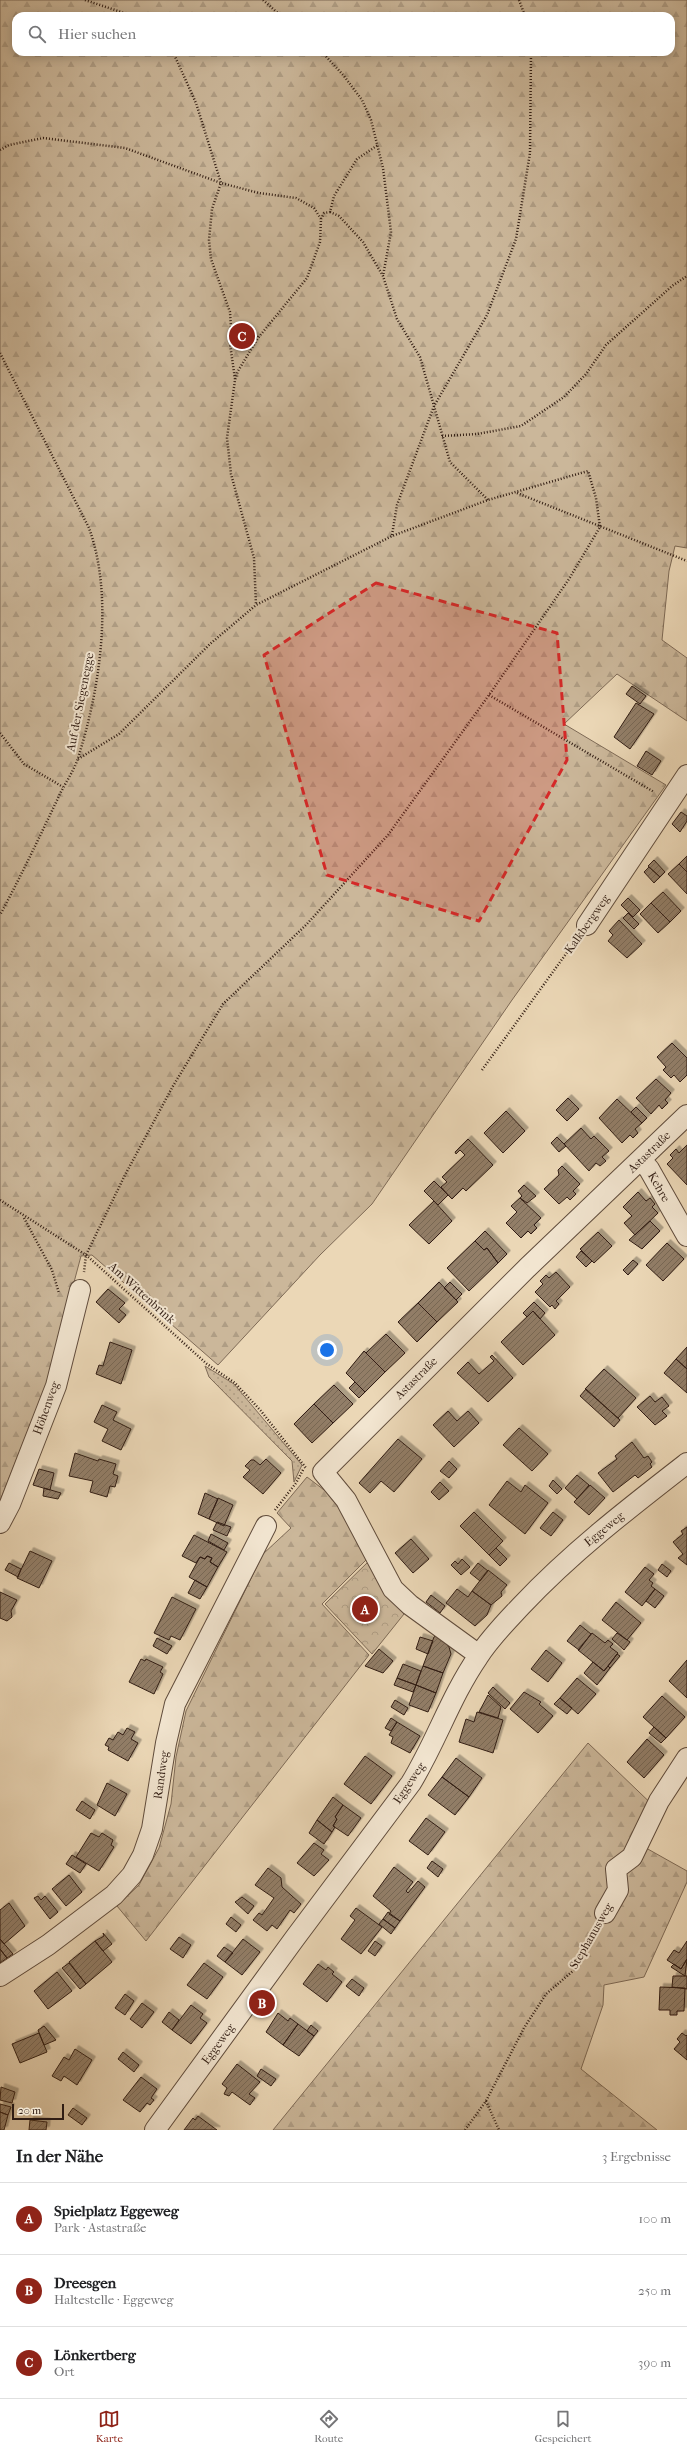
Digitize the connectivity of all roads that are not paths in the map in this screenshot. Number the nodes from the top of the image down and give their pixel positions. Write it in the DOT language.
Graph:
graph roads {
  1 [pos="687,775"];
  2 [pos="587,925"];
  3 [pos="687,1115"];
  4 [pos="641,1160"];
  5 [pos="687,1236"];
  6 [pos="80,1290"];
  7 [pos="687,1463"];
  8 [pos="0,1522"];
  9 [pos="266,1526"];
  10 [pos="479,1655"];
  11 [pos="687,1758"];
  12 [pos="605,1913"];
  13 [pos="0,1976"];
  14 [pos="155,2130"];
  1 -- 2 [label="street, Kalkbergweg"];
  3 -- 4 [label="street, Astastraße"];
  4 -- 5 [label="street, Kehre"];
  4 -- 10 [label="street, Astastraße"];
  6 -- 8 [label="street, Höhenweg"];
  7 -- 10 [label="street, Eggeweg"];
  9 -- 13 [label="street, Randweg"];
  10 -- 14 [label="street, Eggeweg"];
  11 -- 12 [label="street, Stephanusweg"];
}
